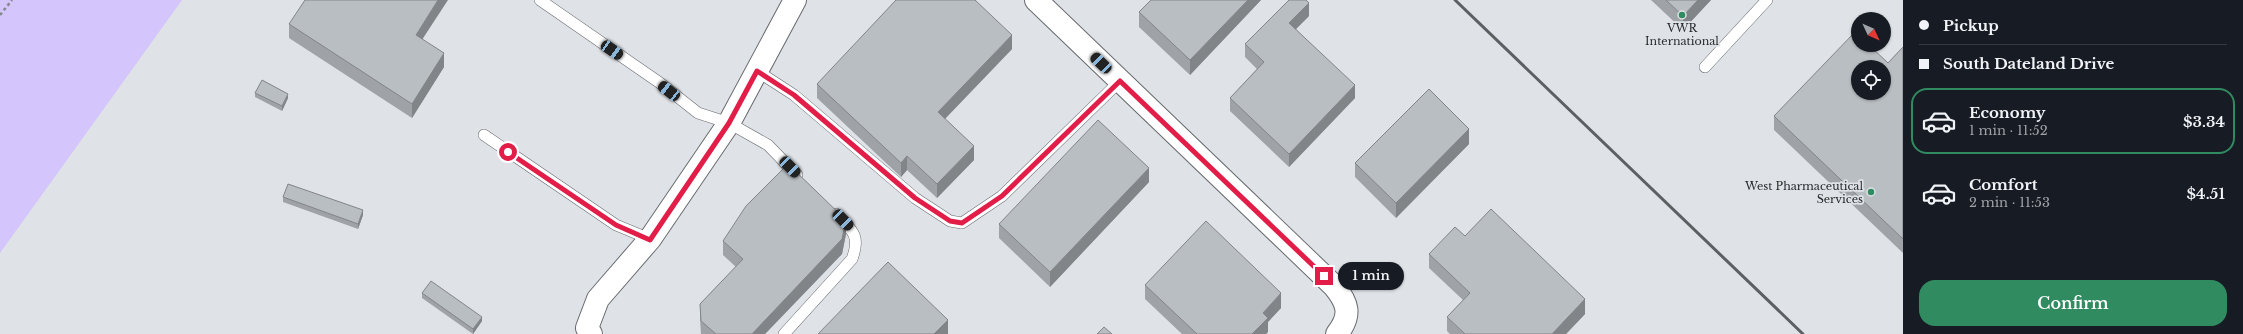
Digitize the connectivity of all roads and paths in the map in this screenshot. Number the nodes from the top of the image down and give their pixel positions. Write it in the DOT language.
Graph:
graph roads {
  1 [pos="12,0"];
  2 [pos="540,0"];
  3 [pos="794,0"];
  4 [pos="1036,0"];
  5 [pos="1766,0"];
  6 [pos="0,15"];
  7 [pos="1705,67"];
  8 [pos="757,71"];
  9 [pos="1120,81"];
  10 [pos="729,123"];
  11 [pos="484,136"];
  12 [pos="806,184"];
  13 [pos="827,205"];
  14 [pos="650,240"];
  15 [pos="589,331"];
  16 [pos="784,334"];
  17 [pos="1337,334"];
  1 -- 6 [label="path"];
  2 -- 10 [label="lane"];
  3 -- 8 [label="street"];
  4 -- 9 [label="street"];
  5 -- 7 [label="lane"];
  8 -- 9 [label="lane"];
  8 -- 10 [label="street"];
  9 -- 17 [label="street"];
  10 -- 12 [label="lane"];
  10 -- 14 [label="street"];
  11 -- 14 [label="lane"];
  13 -- 16 [label="lane"];
  14 -- 15 [label="street"];
}
